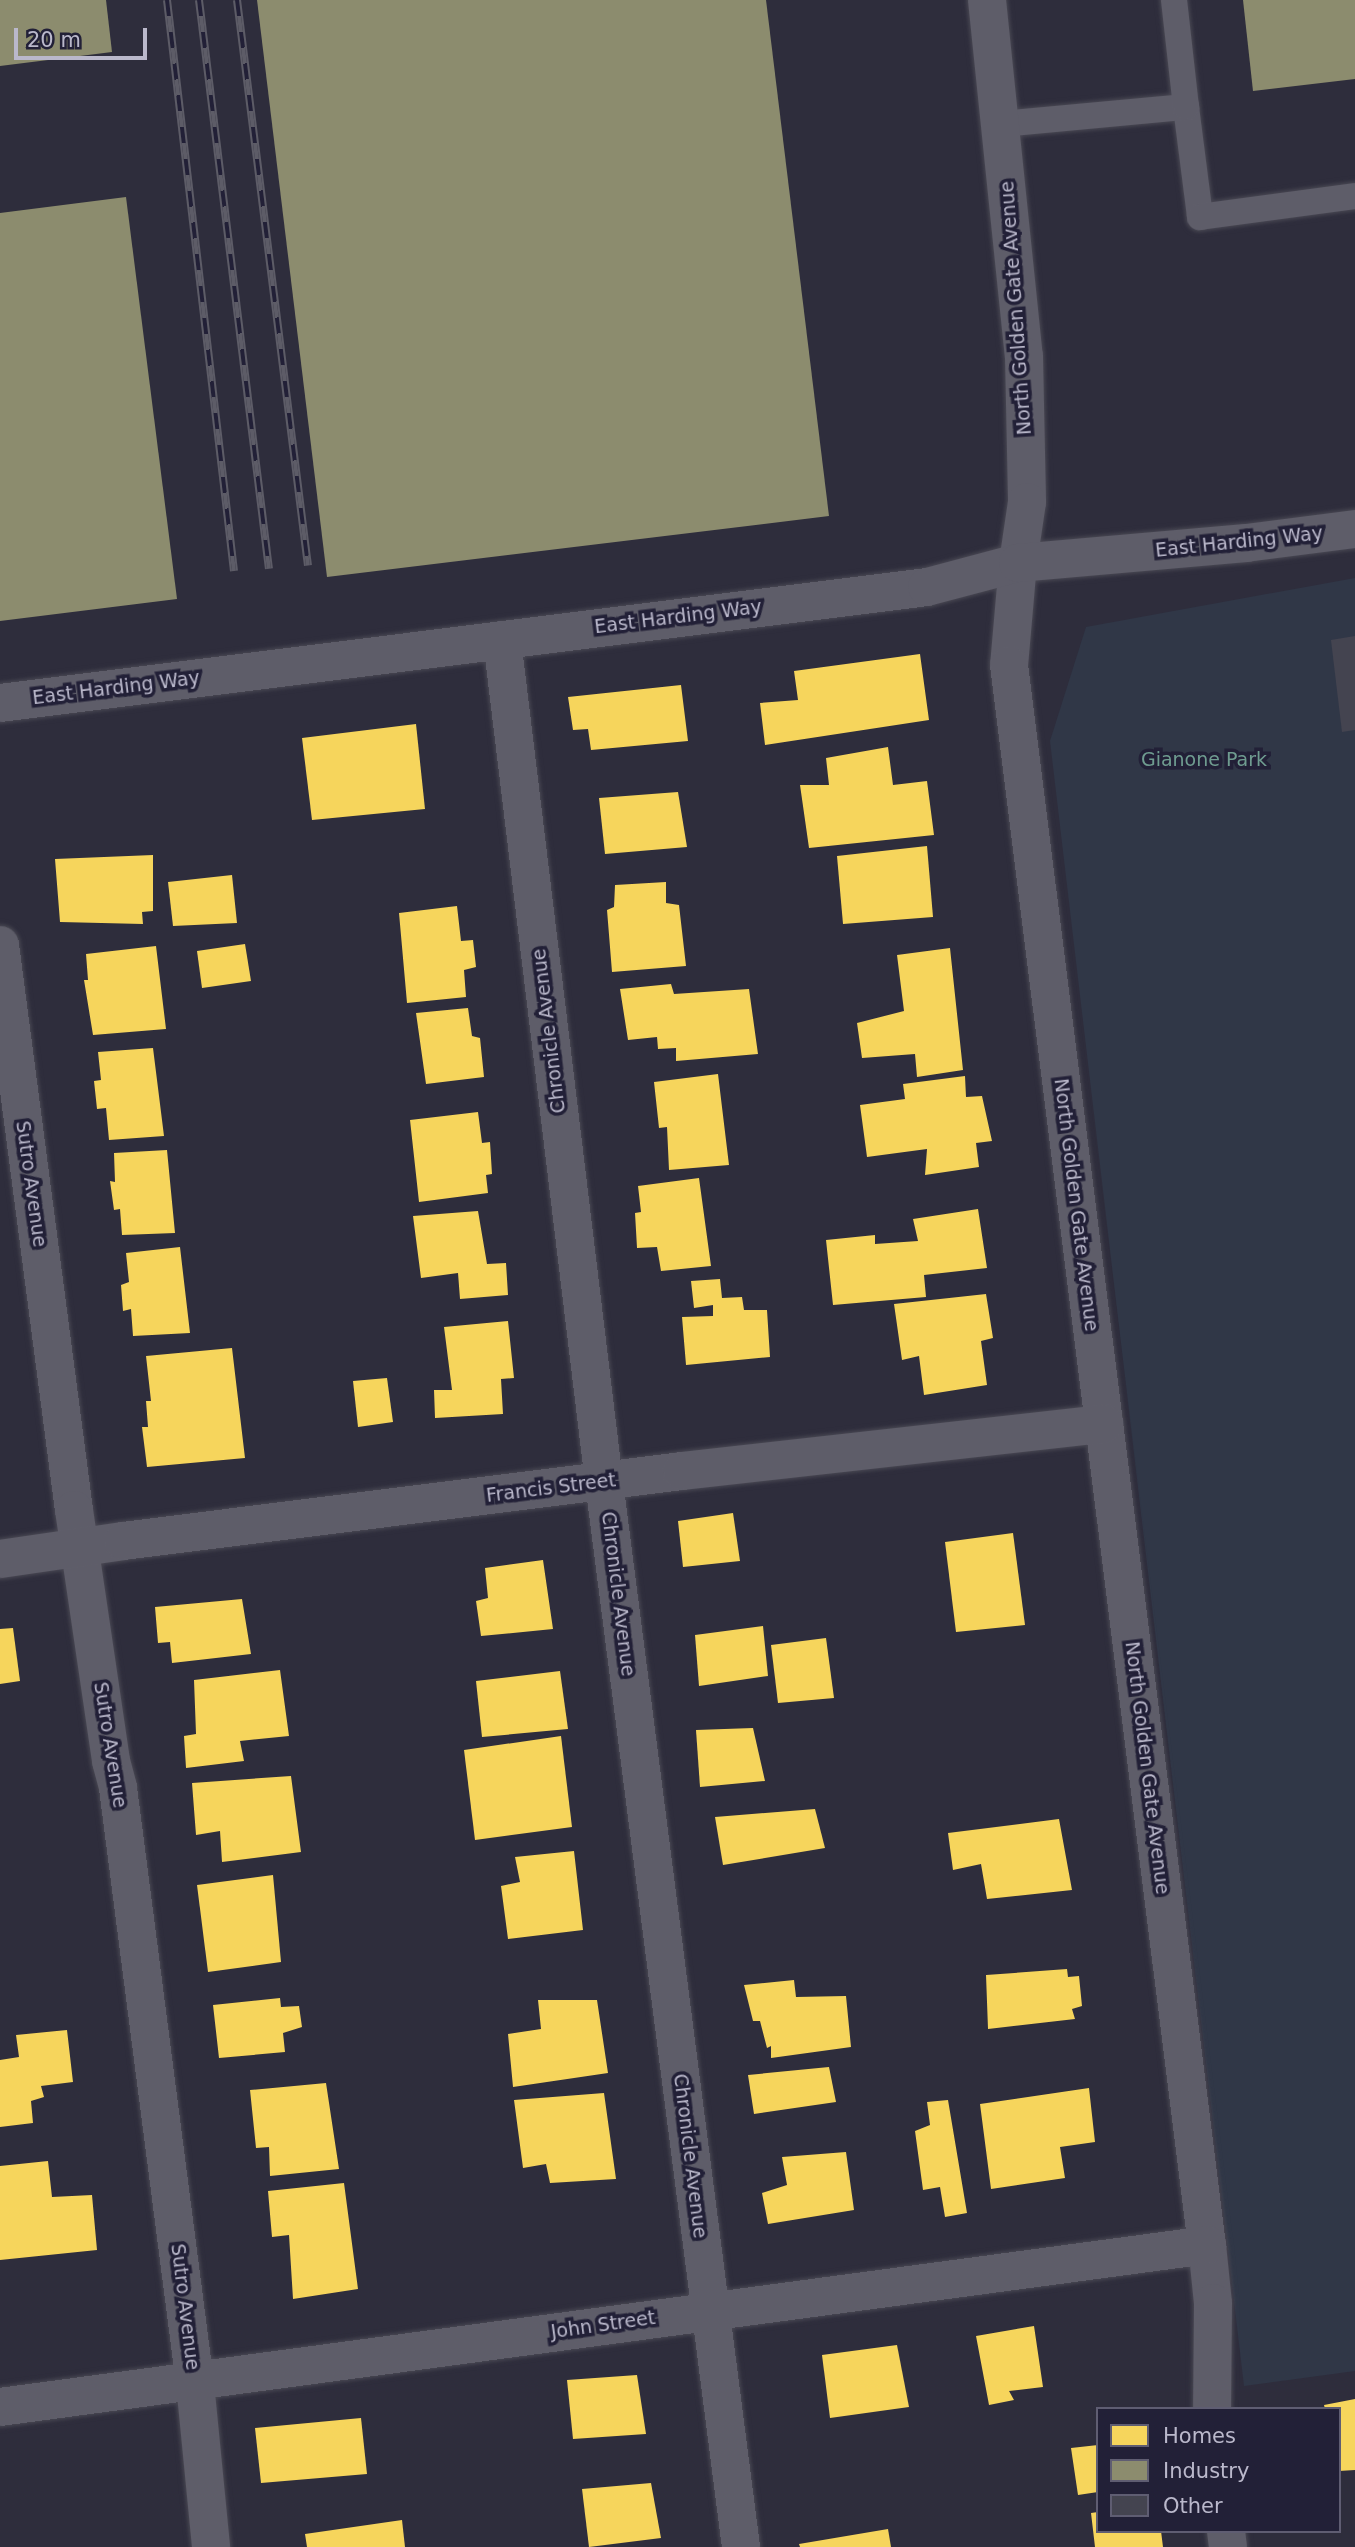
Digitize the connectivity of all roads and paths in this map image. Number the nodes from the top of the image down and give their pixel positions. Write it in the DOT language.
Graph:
graph roads {
  1 [pos="987,0"];
  2 [pos="1174,0"];
  3 [pos="1186,107"];
  4 [pos="1000,124"];
  5 [pos="1355,196"];
  6 [pos="1355,529"];
  7 [pos="1018,563"];
  8 [pos="502,640"];
  9 [pos="0,703"];
  10 [pos="0,945"];
  11 [pos="1104,1424"];
  12 [pos="604,1482"];
  13 [pos="82,1549"];
  14 [pos="0,1559"];
  15 [pos="1207,2245"];
  16 [pos="710,2311"];
  17 [pos="195,2383"];
  18 [pos="0,2407"];
  19 [pos="1212,2407"];
  20 [pos="211,2547"];
  21 [pos="741,2547"];
  1 -- 4 [label="street, North Golden Gate Avenue"];
  2 -- 3 [label="lane"];
  3 -- 4 [label="lane"];
  3 -- 5 [label="lane"];
  4 -- 7 [label="street, North Golden Gate Avenue"];
  6 -- 7 [label="street, East Harding Way"];
  7 -- 8 [label="street, East Harding Way"];
  7 -- 11 [label="street, North Golden Gate Avenue"];
  8 -- 9 [label="street, East Harding Way"];
  8 -- 12 [label="street, Chronicle Avenue"];
  10 -- 13 [label="street, Sutro Avenue"];
  11 -- 12 [label="street, Francis Street"];
  11 -- 15 [label="street, North Golden Gate Avenue"];
  12 -- 13 [label="street, Francis Street"];
  12 -- 16 [label="street, Chronicle Avenue"];
  13 -- 14 [label="street, Francis Street"];
  13 -- 17 [label="street, Sutro Avenue"];
  15 -- 16 [label="street, John Street"];
  15 -- 19 [label="street, North Golden Gate Avenue"];
  16 -- 17 [label="street, John Street"];
  16 -- 21 [label="street, Chronicle Avenue"];
  17 -- 18 [label="street, John Street"];
  17 -- 20 [label="street, Sutro Avenue"];
}
